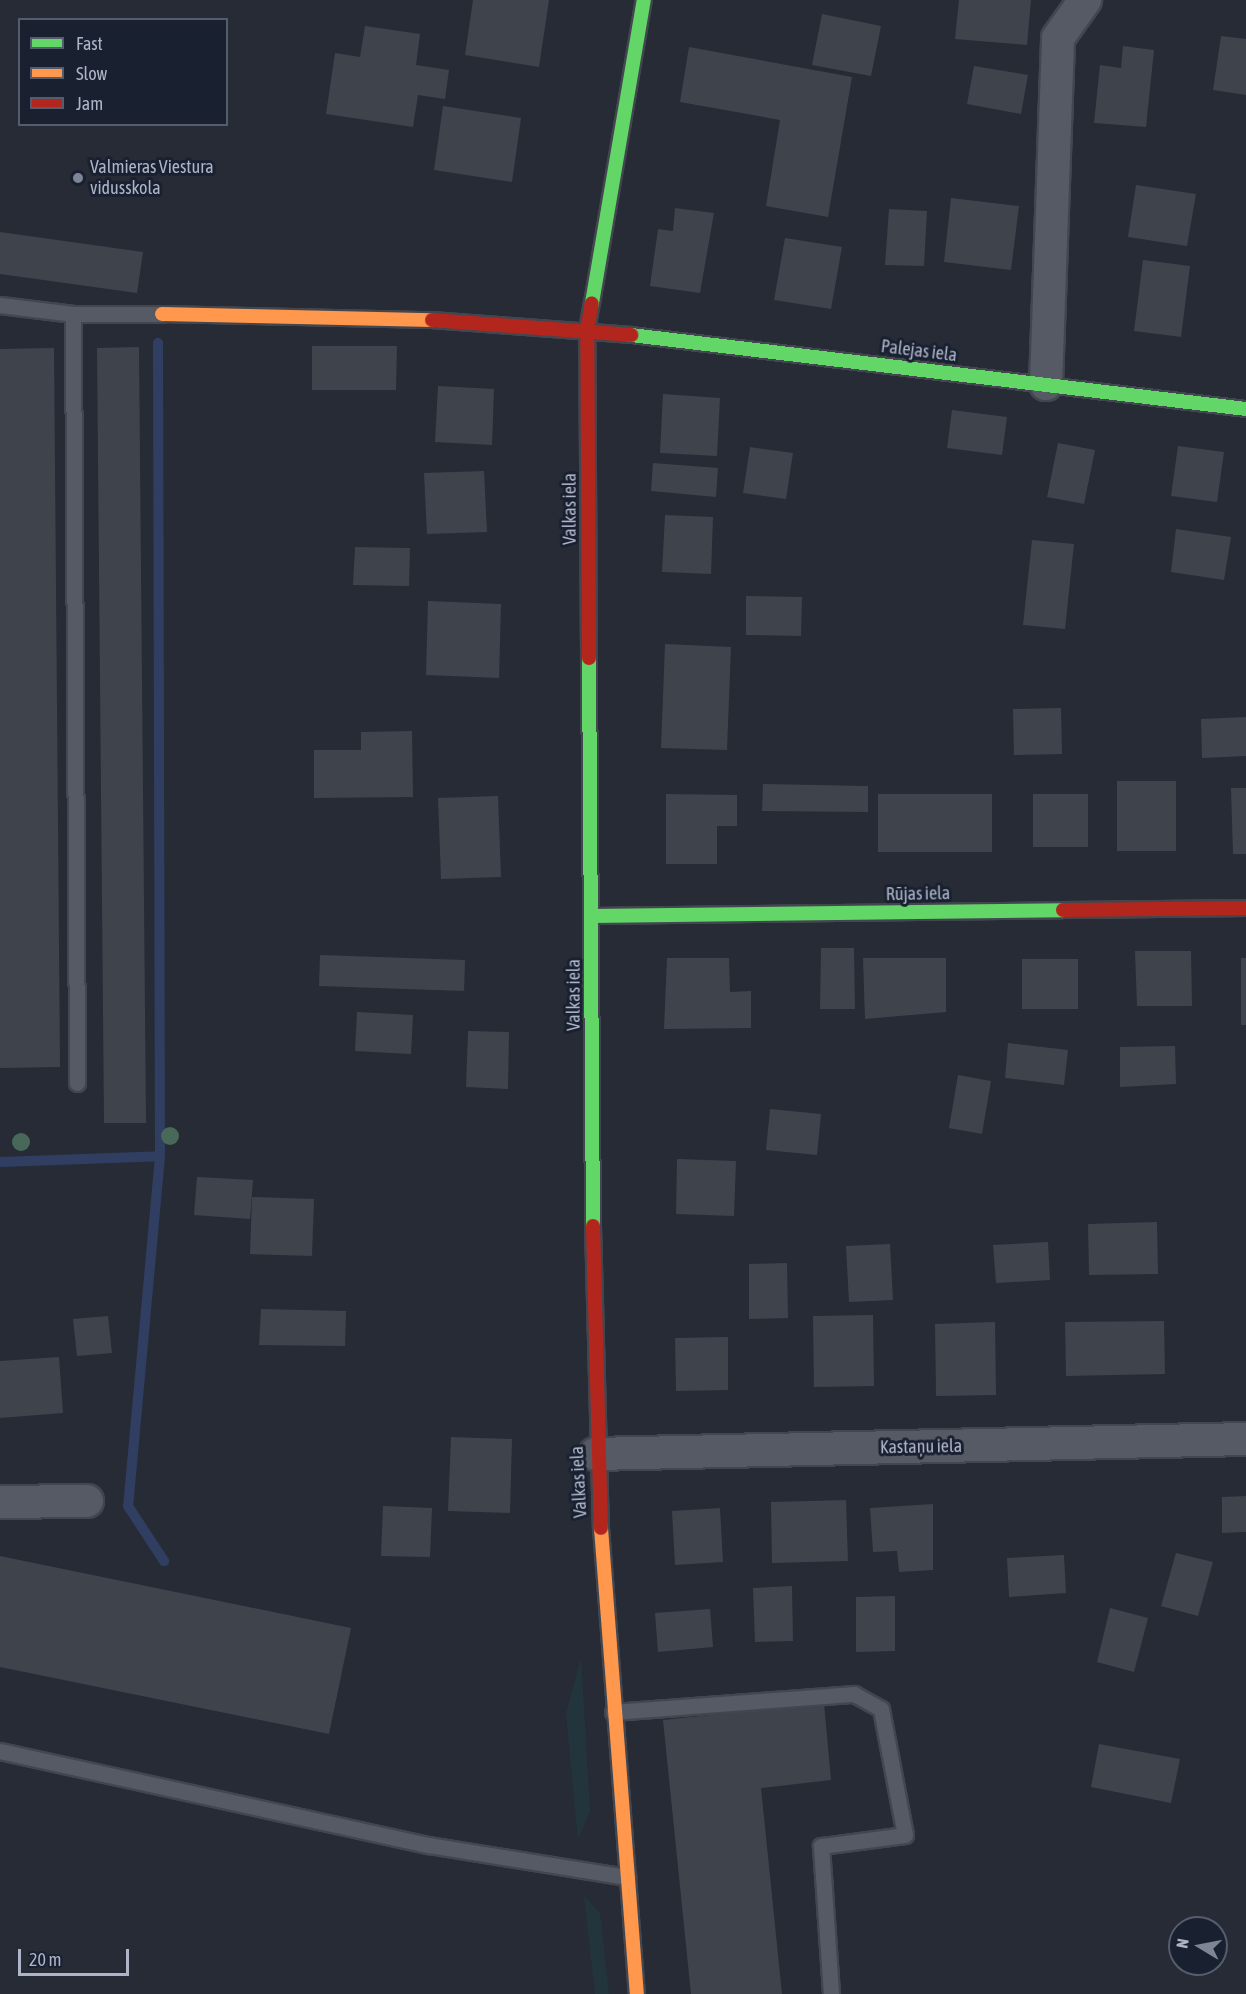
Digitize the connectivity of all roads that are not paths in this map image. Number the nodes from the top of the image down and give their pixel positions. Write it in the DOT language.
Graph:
graph roads {
  1 [pos="644,0"];
  2 [pos="1085,0"];
  3 [pos="0,304"];
  4 [pos="73,314"];
  5 [pos="162,314"];
  6 [pos="587,330"];
  7 [pos="1046,384"];
  8 [pos="1246,409"];
  9 [pos="1246,908"];
  10 [pos="591,916"];
  11 [pos="77,1083"];
  12 [pos="1246,1439"];
  13 [pos="595,1454"];
  14 [pos="87,1501"];
  15 [pos="0,1502"];
  16 [pos="613,1712"];
  17 [pos="0,1751"];
  18 [pos="627,1877"];
  19 [pos="637,1994"];
  20 [pos="831,1994"];
  1 -- 6 [label="main road, Valkas iela"];
  2 -- 7 [label="street"];
  3 -- 4 [label="lane"];
  4 -- 5 [label="lane"];
  4 -- 11 [label="lane"];
  5 -- 6 [label="main road, Palejas iela"];
  6 -- 7 [label="main road, Palejas iela"];
  6 -- 10 [label="main road, Valkas iela"];
  7 -- 8 [label="main road, Palejas iela"];
  9 -- 10 [label="main road, Rūjas iela"];
  10 -- 13 [label="main road, Valkas iela"];
  12 -- 13 [label="street, Kastaņu iela"];
  13 -- 16 [label="main road, Valkas iela"];
  14 -- 15 [label="street"];
  16 -- 18 [label="main road, Valkas iela"];
  16 -- 20 [label="lane"];
  17 -- 18 [label="lane"];
  18 -- 19 [label="main road, Valkas iela"];
}
